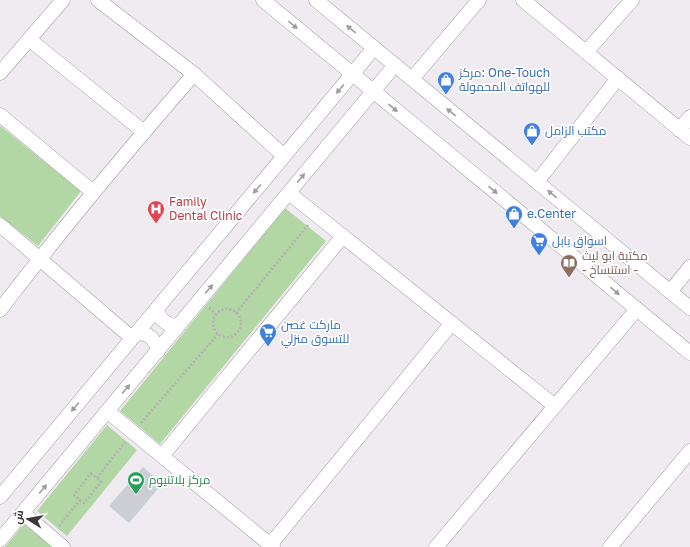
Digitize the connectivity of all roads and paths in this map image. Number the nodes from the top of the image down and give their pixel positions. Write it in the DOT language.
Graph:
graph roads {
  1 [pos="63,0"];
  2 [pos="98,0"];
  3 [pos="263,0"];
  4 [pos="316,0"];
  5 [pos="480,0"];
  6 [pos="523,0"];
  7 [pos="632,0"];
  8 [pos="30,40"];
  9 [pos="374,48"];
  10 [pos="586,52"];
  11 [pos="395,65"];
  12 [pos="0,73"];
  13 [pos="194,74"];
  14 [pos="352,74"];
  15 [pos="618,78"];
  16 [pos="412,79"];
  17 [pos="373,91"];
  18 [pos="0,115"];
  19 [pos="690,117"];
  20 [pos="144,132"];
  21 [pos="685,134"];
  22 [pos="284,156"];
  23 [pos="537,182"];
  24 [pos="93,192"];
  25 [pos="289,193"];
  26 [pos="316,214"];
  27 [pos="0,225"];
  28 [pos="343,236"];
  29 [pos="39,258"];
  30 [pos="690,268"];
  31 [pos="670,292"];
  32 [pos="690,308"];
  33 [pos="637,309"];
  34 [pos="0,310"];
  35 [pos="156,310"];
  36 [pos="236,312"];
  37 [pos="452,323"];
  38 [pos="178,326"];
  39 [pos="218,334"];
  40 [pos="135,335"];
  41 [pos="158,351"];
  42 [pos="690,353"];
  43 [pos="555,406"];
  44 [pos="107,412"];
  45 [pos="133,432"];
  46 [pos="690,451"];
  47 [pos="162,456"];
  48 [pos="97,478"];
  49 [pos="0,497"];
  50 [pos="80,500"];
  51 [pos="22,513"];
  52 [pos="51,536"];
  53 [pos="0,540"];
  54 [pos="272,546"];
  55 [pos="63,547"];
  56 [pos="436,547"];
  57 [pos="610,547"];
  1 -- 8 [label="street"];
  2 -- 13 [label="street"];
  3 -- 14 [label="street, one-way"];
  9 -- 4 [label="street, one-way"];
  5 -- 16 [label="street"];
  6 -- 10 [label="street"];
  7 -- 10 [label="street"];
  8 -- 12 [label="street"];
  8 -- 20 [label="street"];
  9 -- 11 [label="street"];
  9 -- 14 [label="street"];
  10 -- 15 [label="street"];
  11 -- 16 [label="street"];
  11 -- 17 [label="street"];
  13 -- 20 [label="street"];
  13 -- 22 [label="street"];
  14 -- 17 [label="street"];
  14 -- 22 [label="street, one-way"];
  15 -- 21 [label="street"];
  15 -- 23 [label="street"];
  23 -- 16 [label="street, one-way"];
  25 -- 17 [label="street, one-way"];
  17 -- 33 [label="street, one-way"];
  18 -- 24 [label="street"];
  19 -- 21 [label="street"];
  20 -- 24 [label="street"];
  22 -- 35 [label="street, one-way"];
  31 -- 23 [label="street, one-way"];
  24 -- 29 [label="street"];
  25 -- 26 [label="street"];
  38 -- 25 [label="street, one-way"];
  26 -- 28 [label="street"];
  26 -- 36 [label="path"];
  27 -- 29 [label="street"];
  28 -- 37 [label="street"];
  28 -- 47 [label="street"];
  29 -- 34 [label="street"];
  29 -- 40 [label="street"];
  30 -- 31 [label="street"];
  31 -- 32 [label="street"];
  33 -- 42 [label="street"];
  33 -- 43 [label="street"];
  35 -- 38 [label="street"];
  35 -- 40 [label="street"];
  36 -- 39 [label="path"];
  36 -- 39 [label="path"];
  37 -- 43 [label="street"];
  37 -- 54 [label="street"];
  38 -- 41 [label="street"];
  39 -- 45 [label="path"];
  40 -- 41 [label="street"];
  40 -- 49 [label="street, one-way"];
  44 -- 41 [label="street, one-way"];
  43 -- 56 [label="street"];
  44 -- 45 [label="street"];
  51 -- 44 [label="street, one-way"];
  45 -- 47 [label="street"];
  45 -- 48 [label="path"];
  46 -- 57 [label="street"];
  47 -- 54 [label="street"];
  48 -- 50 [label="path"];
  48 -- 50 [label="path"];
  50 -- 52 [label="path"];
  51 -- 52 [label="street"];
  51 -- 53 [label="street"];
  52 -- 55 [label="street"];
}
